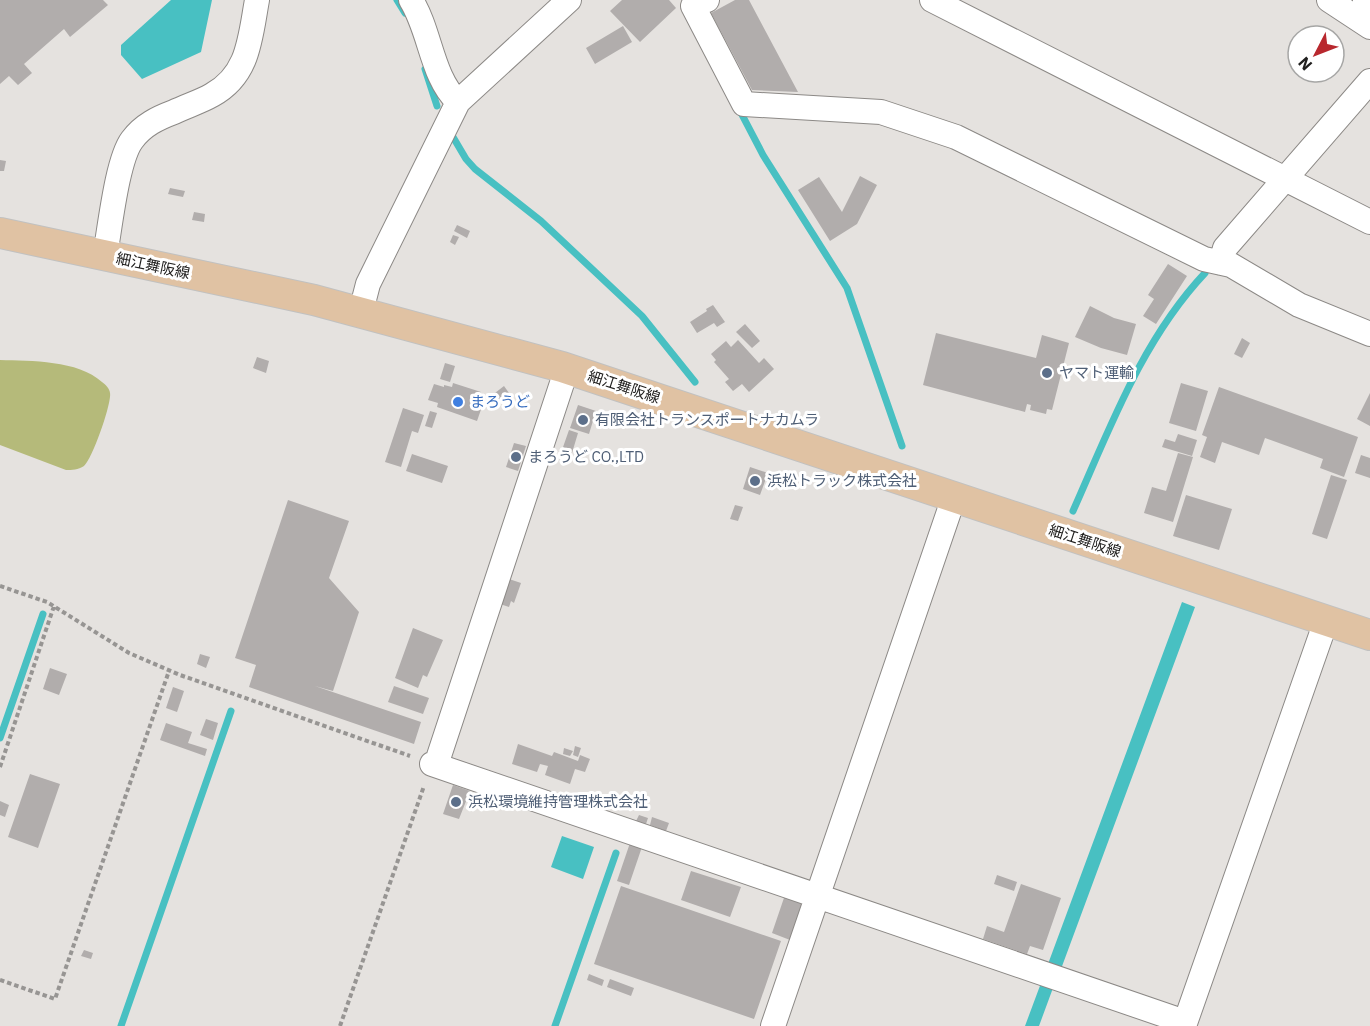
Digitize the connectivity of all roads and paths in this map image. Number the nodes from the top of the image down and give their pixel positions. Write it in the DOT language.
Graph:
graph roads {
  1 [pos="257,0"];
  2 [pos="411,0"];
  3 [pos="569,0"];
  4 [pos="707,0"];
  5 [pos="932,0"];
  6 [pos="1329,0"];
  7 [pos="1365,0"];
  8 [pos="1370,3"];
  9 [pos="1370,27"];
  10 [pos="1370,81"];
  11 [pos="458,102"];
  12 [pos="1285,179"];
  13 [pos="1370,222"];
  14 [pos="0,233"];
  15 [pos="105,255"];
  16 [pos="1221,263"];
  17 [pos="361,311"];
  18 [pos="1370,334"];
  19 [pos="567,368"];
  20 [pos="954,497"];
  21 [pos="0,586"];
  22 [pos="54,606"];
  23 [pos="1326,621"];
  24 [pos="1370,635"];
  25 [pos="170,671"];
  26 [pos="434,764"];
  27 [pos="0,767"];
  28 [pos="818,896"];
  29 [pos="0,980"];
  30 [pos="1185,1024"];
  31 [pos="340,1026"];
  32 [pos="773,1026"];
  1 -- 15 [label="street"];
  2 -- 11 [label="street"];
  3 -- 11 [label="street"];
  4 -- 16 [label="street"];
  5 -- 12 [label="street"];
  6 -- 9 [label="street"];
  7 -- 8 [label="street"];
  10 -- 12 [label="street"];
  11 -- 17 [label="street"];
  12 -- 13 [label="street"];
  12 -- 16 [label="street"];
  14 -- 15 [label="main road, 細江舞阪線"];
  15 -- 17 [label="main road, 細江舞阪線"];
  16 -- 18 [label="street"];
  17 -- 19 [label="main road, 細江舞阪線"];
  19 -- 20 [label="main road, 細江舞阪線"];
  19 -- 26 [label="street"];
  20 -- 23 [label="main road, 細江舞阪線"];
  20 -- 28 [label="street"];
  21 -- 22 [label="path"];
  22 -- 25 [label="path"];
  22 -- 27 [label="path"];
  23 -- 24 [label="main road, 細江舞阪線"];
  23 -- 30 [label="street"];
  25 -- 26 [label="path"];
  25 -- 29 [label="path"];
  26 -- 28 [label="street"];
  26 -- 31 [label="path"];
  28 -- 30 [label="street"];
  28 -- 32 [label="street"];
}
